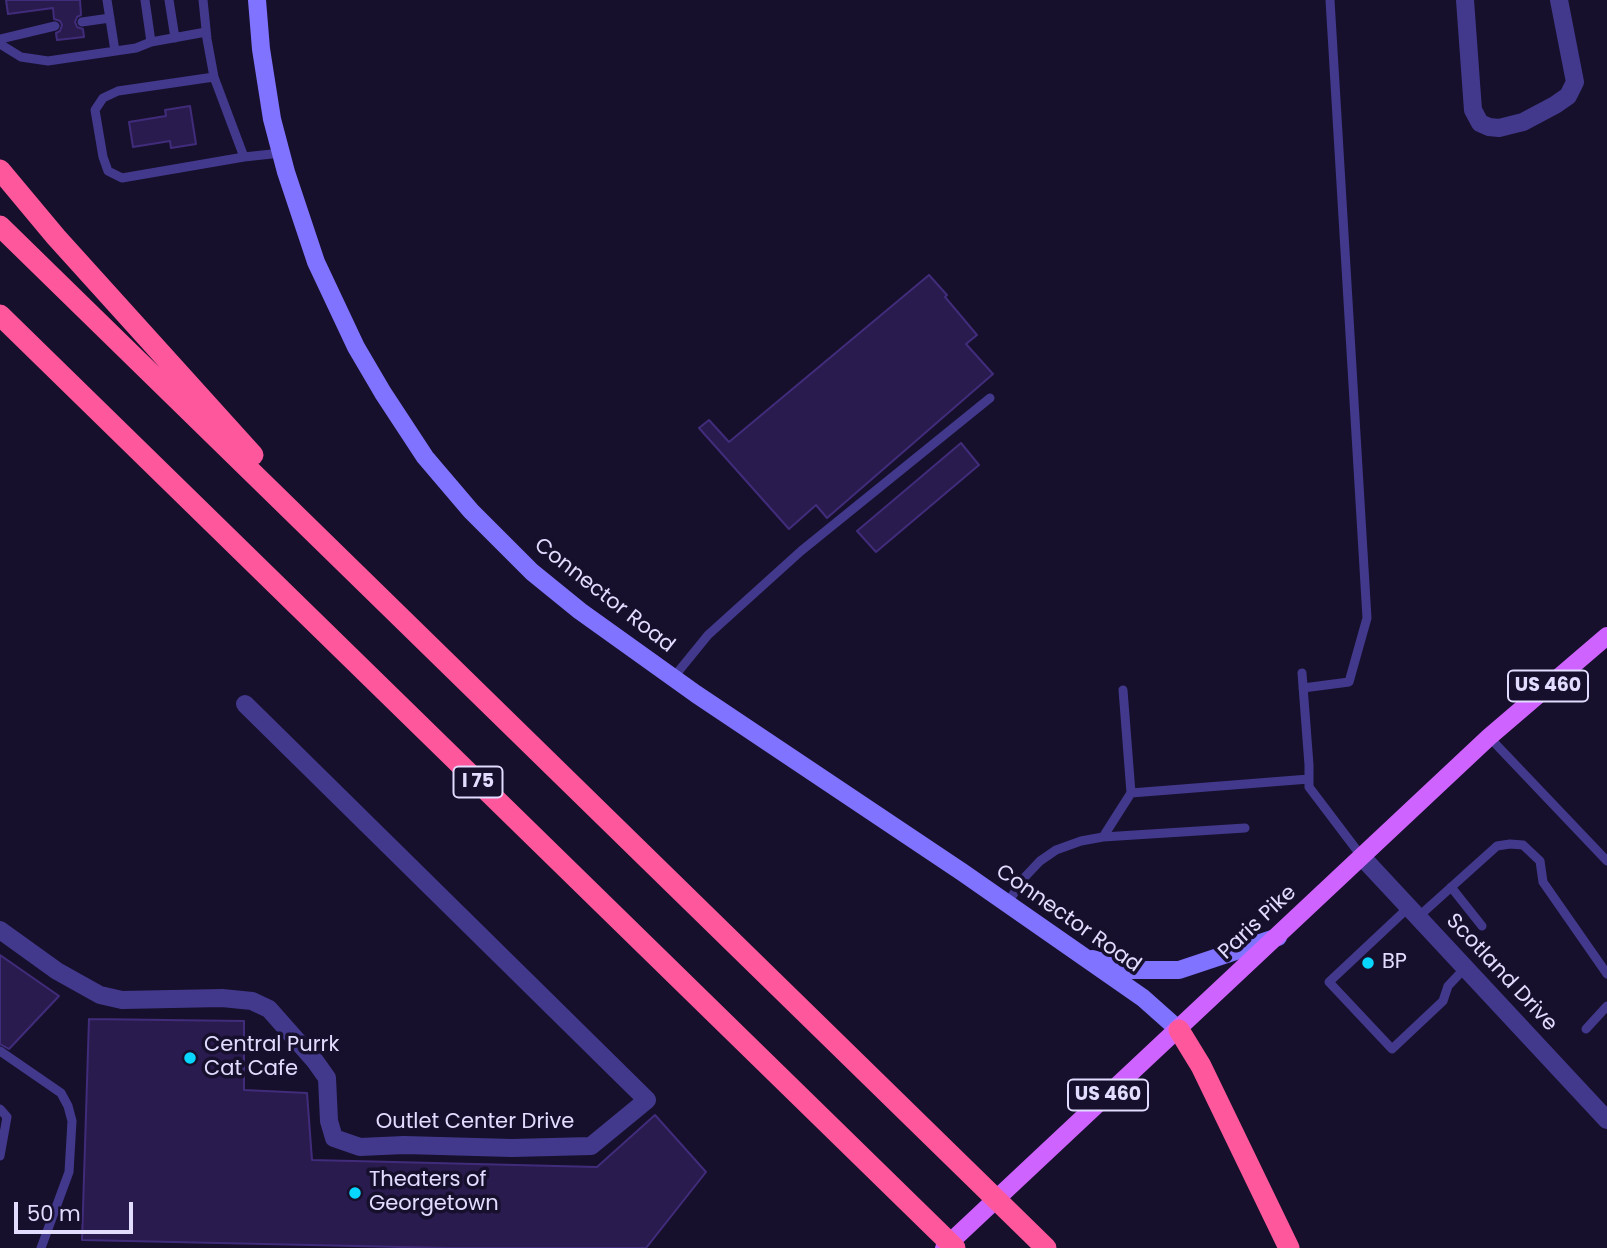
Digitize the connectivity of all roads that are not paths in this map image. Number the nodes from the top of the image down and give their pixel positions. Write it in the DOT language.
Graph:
graph roads {
  1 [pos="107,0"];
  2 [pos="145,0"];
  3 [pos="169,0"];
  4 [pos="203,0"];
  5 [pos="257,0"];
  6 [pos="1330,0"];
  7 [pos="1465,0"];
  8 [pos="1559,0"];
  9 [pos="110,18"];
  10 [pos="82,22"];
  11 [pos="55,26"];
  12 [pos="206,32"];
  13 [pos="175,38"];
  14 [pos="0,41"];
  15 [pos="151,42"];
  16 [pos="116,51"];
  17 [pos="214,77"];
  18 [pos="281,153"];
  19 [pos="244,156"];
  20 [pos="0,170"];
  21 [pos="0,226"];
  22 [pos="0,315"];
  23 [pos="0,328"];
  24 [pos="990,398"];
  25 [pos="121,433"];
  26 [pos="352,570"];
  27 [pos="1607,636"];
  28 [pos="1302,673"];
  29 [pos="673,678"];
  30 [pos="1303,688"];
  31 [pos="1123,690"];
  32 [pos="245,704"];
  33 [pos="1489,737"];
  34 [pos="1309,779"];
  35 [pos="1131,793"];
  36 [pos="1245,828"];
  37 [pos="1103,837"];
  38 [pos="1362,856"];
  39 [pos="1606,859"];
  40 [pos="1451,887"];
  41 [pos="1007,904"];
  42 [pos="1414,912"];
  43 [pos="1482,926"];
  44 [pos="0,930"];
  45 [pos="1278,937"];
  46 [pos="1080,956"];
  47 [pos="1465,968"];
  48 [pos="1607,974"];
  49 [pos="1607,1006"];
  50 [pos="1586,1029"];
  51 [pos="1179,1030"];
  52 [pos="0,1051"];
  53 [pos="0,1109"];
  54 [pos="1607,1120"];
  55 [pos="0,1156"];
  56 [pos="41,1248"];
  57 [pos="944,1248"];
  58 [pos="955,1248"];
  59 [pos="1046,1248"];
  60 [pos="1289,1248"];
  1 -- 9 [label="lane"];
  2 -- 15 [label="lane"];
  3 -- 13 [label="lane"];
  4 -- 12 [label="lane"];
  5 -- 18 [label="main road, Connector Road"];
  6 -- 30 [label="lane"];
  7 -- 8 [label="street"];
  9 -- 10 [label="lane"];
  9 -- 16 [label="lane"];
  11 -- 14 [label="lane"];
  12 -- 13 [label="lane"];
  12 -- 17 [label="lane"];
  13 -- 15 [label="lane"];
  14 -- 16 [label="lane"];
  15 -- 16 [label="lane"];
  17 -- 19 [label="lane"];
  17 -- 19 [label="lane"];
  18 -- 19 [label="lane"];
  18 -- 29 [label="main road, Connector Road"];
  20 -- 26 [label="highway"];
  21 -- 26 [label="highway"];
  22 -- 25 [label="highway, I 75"];
  23 -- 25 [label="highway"];
  24 -- 29 [label="lane"];
  25 -- 58 [label="highway, I 75"];
  26 -- 59 [label="highway"];
  27 -- 33 [label="main road, Paris Pike / US 460"];
  28 -- 30 [label="lane"];
  29 -- 41 [label="main road, Connector Road"];
  30 -- 34 [label="lane"];
  31 -- 35 [label="lane"];
  32 -- 44 [label="street, Outlet Center Drive"];
  33 -- 38 [label="main road, Paris Pike / US 460"];
  33 -- 39 [label="lane"];
  34 -- 35 [label="lane"];
  34 -- 38 [label="lane"];
  35 -- 37 [label="lane"];
  36 -- 37 [label="lane"];
  37 -- 41 [label="lane"];
  38 -- 42 [label="street, Scotland Drive"];
  38 -- 45 [label="main road, Paris Pike / US 460"];
  40 -- 42 [label="lane"];
  40 -- 43 [label="lane"];
  40 -- 48 [label="lane"];
  41 -- 46 [label="main road, Connector Road"];
  42 -- 47 [label="street, Scotland Drive"];
  42 -- 47 [label="lane"];
  45 -- 46 [label="main road"];
  45 -- 51 [label="main road, Paris Pike / US 460"];
  46 -- 51 [label="main road, Connector Road"];
  47 -- 54 [label="street, Scotland Drive"];
  49 -- 50 [label="lane"];
  51 -- 57 [label="main road, Paris Pike / US 460"];
  51 -- 60 [label="highway"];
  52 -- 56 [label="lane"];
  53 -- 55 [label="lane"];
}
